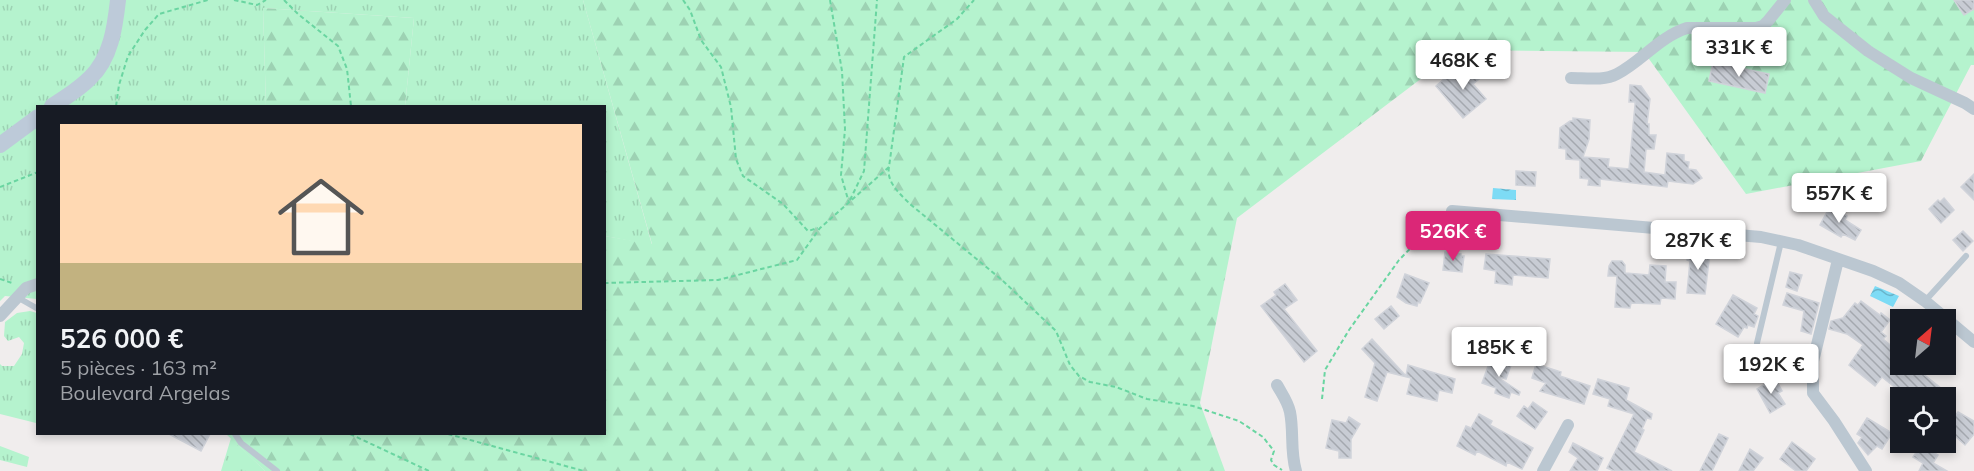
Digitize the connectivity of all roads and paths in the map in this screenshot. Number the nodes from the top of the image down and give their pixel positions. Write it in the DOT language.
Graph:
graph roads {
  1 [pos="118,0"];
  2 [pos="208,0"];
  3 [pos="234,0"];
  4 [pos="266,0"];
  5 [pos="284,0"];
  6 [pos="683,0"];
  7 [pos="830,0"];
  8 [pos="877,0"];
  9 [pos="974,0"];
  10 [pos="1785,0"];
  11 [pos="1814,0"];
  12 [pos="1571,78"];
  13 [pos="53,105"];
  14 [pos="116,105"];
  15 [pos="351,105"];
  16 [pos="1974,109"];
  17 [pos="36,118"];
  18 [pos="0,145"];
  19 [pos="888,167"];
  20 [pos="36,173"];
  21 [pos="0,187"];
  22 [pos="849,203"];
  23 [pos="1452,211"];
  24 [pos="820,228"];
  25 [pos="1781,241"];
  26 [pos="1966,256"];
  27 [pos="1838,260"];
  28 [pos="606,284"];
  29 [pos="36,285"];
  30 [pos="17,297"];
  31 [pos="1925,301"];
  32 [pos="36,308"];
  33 [pos="0,316"];
  34 [pos="1974,342"];
  35 [pos="1757,343"];
  36 [pos="1277,385"];
  37 [pos="1322,399"];
  38 [pos="1568,425"];
  39 [pos="236,435"];
  40 [pos="352,435"];
  41 [pos="452,435"];
  42 [pos="277,471"];
  43 [pos="429,471"];
  44 [pos="584,471"];
  45 [pos="1288,471"];
  46 [pos="1296,471"];
  47 [pos="1543,471"];
  48 [pos="1866,471"];
  1 -- 13 [label="main road"];
  2 -- 14 [label="path"];
  3 -- 4 [label="path"];
  5 -- 15 [label="path"];
  6 -- 24 [label="path"];
  7 -- 22 [label="path"];
  8 -- 22 [label="path"];
  9 -- 19 [label="path"];
  10 -- 12 [label="street"];
  11 -- 16 [label="street"];
  17 -- 18 [label="main road"];
  19 -- 22 [label="path"];
  19 -- 45 [label="path"];
  20 -- 21 [label="path"];
  22 -- 24 [label="path"];
  23 -- 25 [label="street"];
  23 -- 37 [label="path"];
  24 -- 28 [label="path"];
  25 -- 27 [label="street"];
  25 -- 35 [label="lane"];
  26 -- 31 [label="lane"];
  27 -- 31 [label="street"];
  27 -- 48 [label="street"];
  29 -- 30 [label="street"];
  30 -- 32 [label="lane"];
  30 -- 33 [label="street"];
  31 -- 34 [label="street"];
  36 -- 46 [label="street"];
  38 -- 47 [label="street"];
  39 -- 42 [label="lane"];
  40 -- 43 [label="path"];
  41 -- 44 [label="path"];
}
